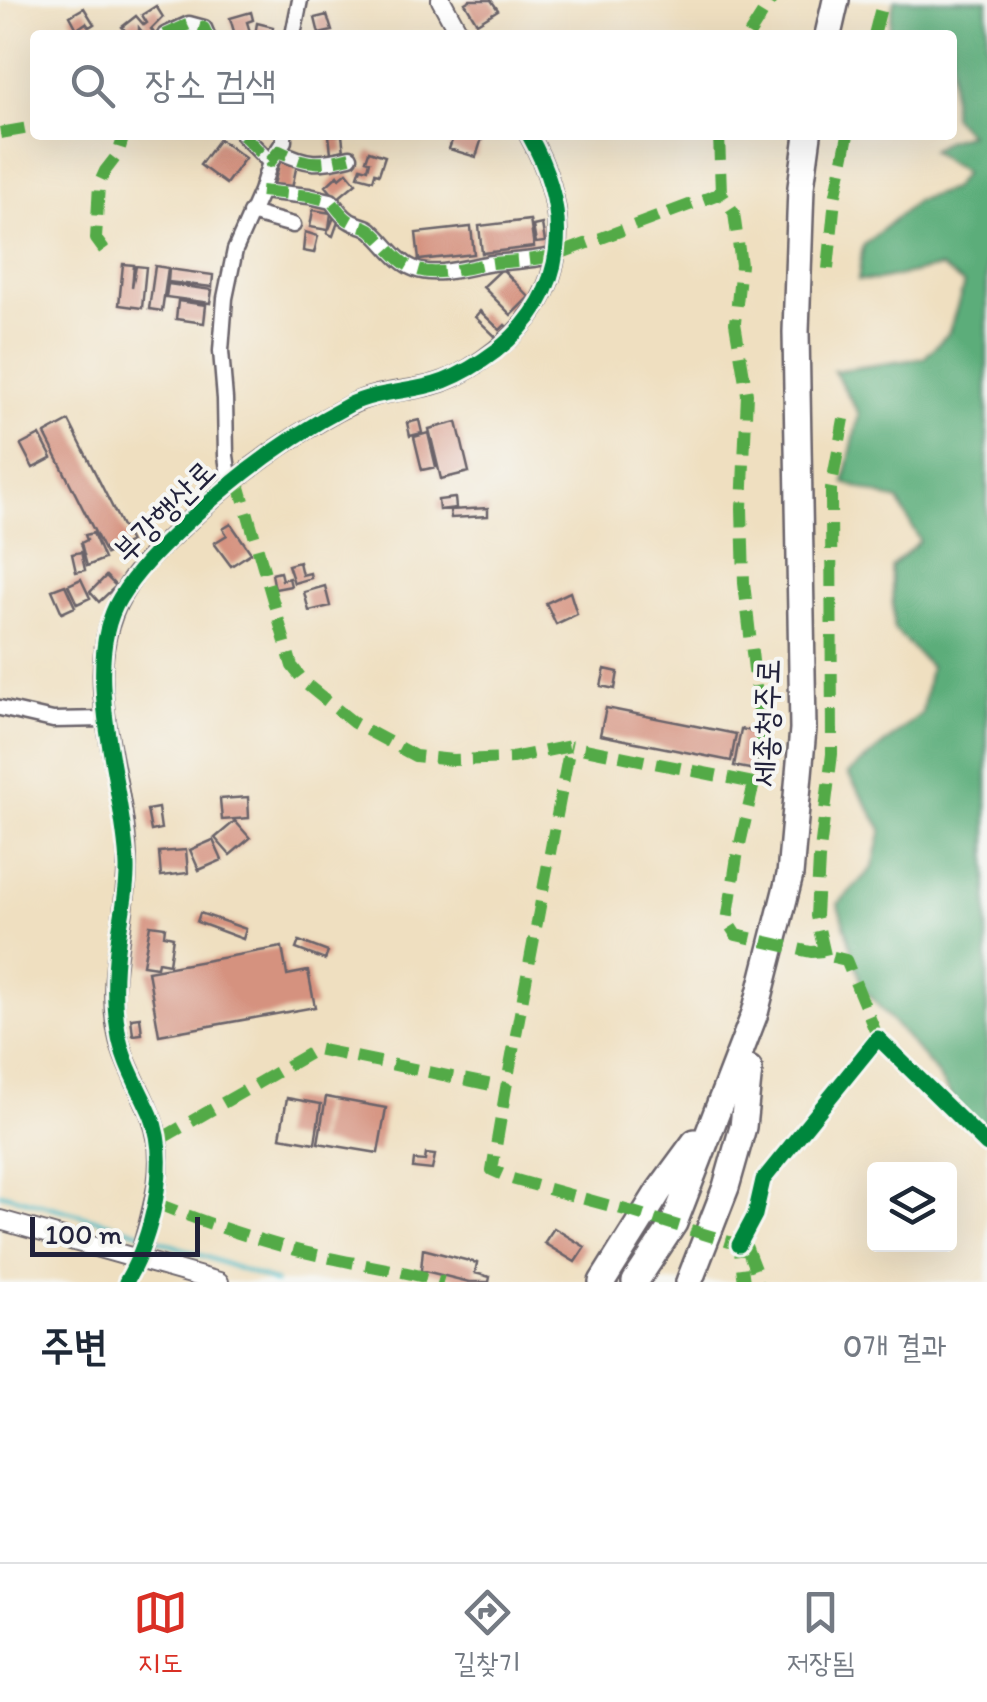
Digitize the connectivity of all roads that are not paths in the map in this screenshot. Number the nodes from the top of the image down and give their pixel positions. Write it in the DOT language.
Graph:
graph roads {
  1 [pos="300,0"];
  2 [pos="441,0"];
  3 [pos="836,0"];
  4 [pos="850,0"];
  5 [pos="176,30"];
  6 [pos="205,30"];
  7 [pos="294,30"];
  8 [pos="457,30"];
  9 [pos="829,30"];
  10 [pos="844,30"];
  11 [pos="250,140"];
  12 [pos="282,140"];
  13 [pos="532,140"];
  14 [pos="807,140"];
  15 [pos="823,140"];
  16 [pos="274,156"];
  17 [pos="350,157"];
  18 [pos="261,191"];
  19 [pos="250,212"];
  20 [pos="293,225"];
  21 [pos="556,255"];
  22 [pos="230,483"];
  23 [pos="0,708"];
  24 [pos="106,719"];
  25 [pos="749,1069"];
  26 [pos="716,1114"];
  27 [pos="987,1144"];
  28 [pos="0,1220"];
  29 [pos="739,1244"];
  30 [pos="142,1250"];
  31 [pos="126,1282"];
  32 [pos="218,1282"];
  33 [pos="602,1282"];
  34 [pos="635,1282"];
  35 [pos="653,1282"];
  36 [pos="689,1282"];
  1 -- 7 [label="street"];
  2 -- 8 [label="street"];
  3 -- 9 [label="highway"];
  4 -- 10 [label="highway"];
  5 -- 6 [label="street"];
  11 -- 16 [label="street"];
  12 -- 16 [label="street"];
  13 -- 21 [label="street, 부강행산로"];
  14 -- 26 [label="highway, 세종청주로"];
  15 -- 25 [label="highway, 세종청주로"];
  16 -- 17 [label="street"];
  16 -- 18 [label="street"];
  18 -- 19 [label="street"];
  18 -- 21 [label="street"];
  19 -- 20 [label="street"];
  19 -- 22 [label="street"];
  21 -- 22 [label="street, 부강행산로"];
  22 -- 24 [label="street, 부강행산로"];
  23 -- 24 [label="street"];
  24 -- 30 [label="street, 부강행산로"];
  25 -- 35 [label="highway, 세종청주로"];
  25 -- 36 [label="highway"];
  26 -- 33 [label="highway"];
  26 -- 34 [label="highway, 세종청주로"];
  27 -- 29 [label="street"];
  28 -- 30 [label="street"];
  30 -- 31 [label="street"];
  30 -- 32 [label="street"];
}
